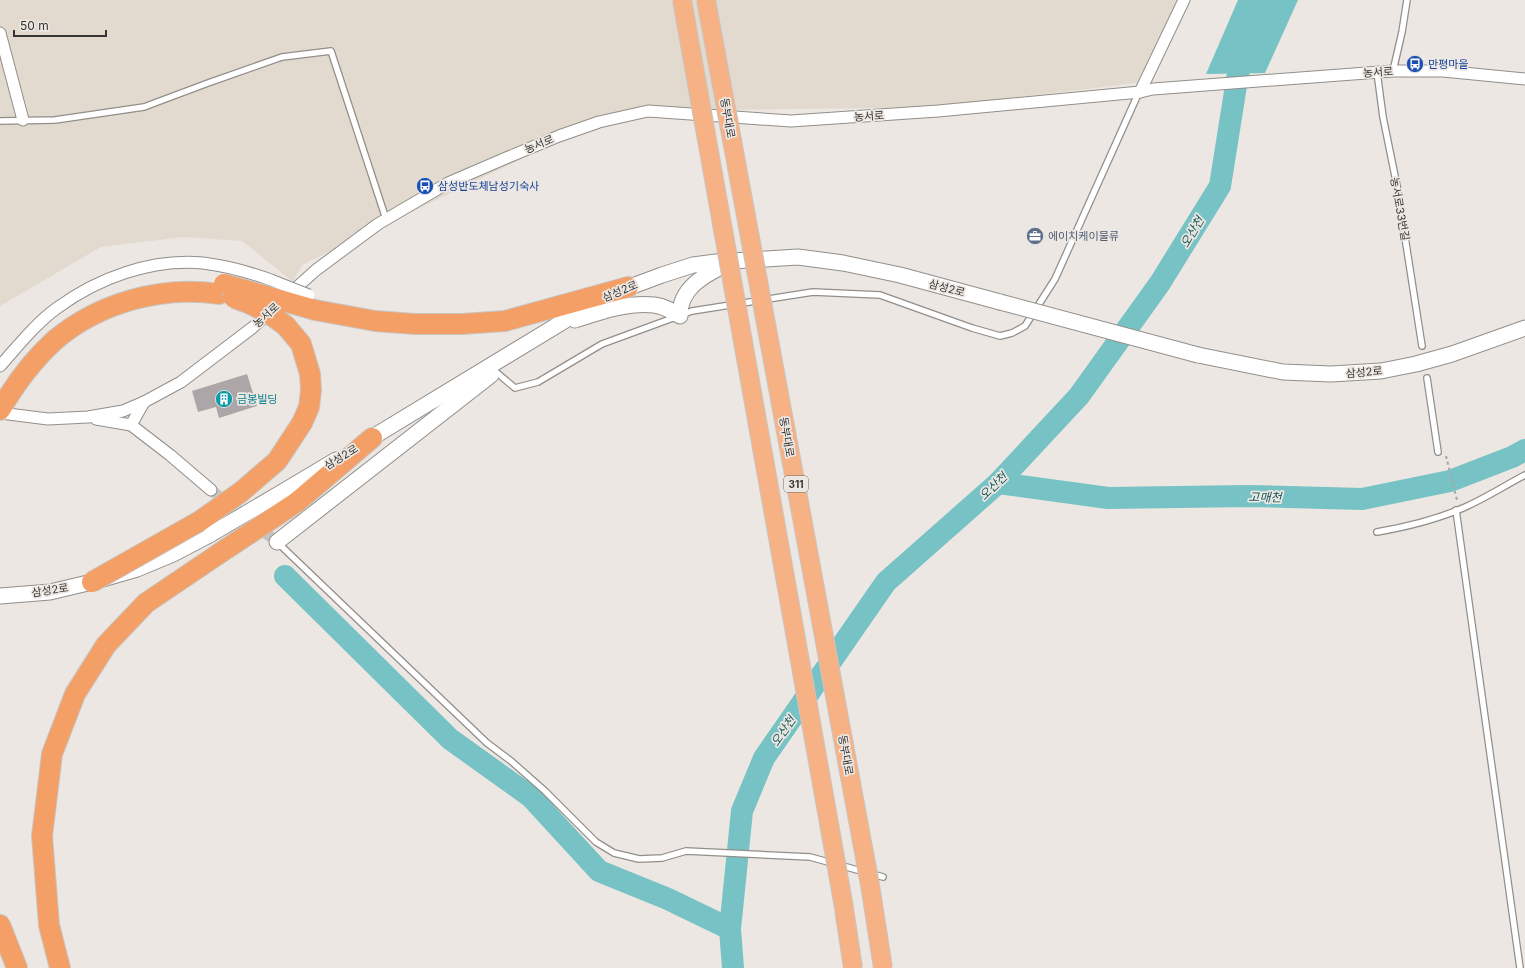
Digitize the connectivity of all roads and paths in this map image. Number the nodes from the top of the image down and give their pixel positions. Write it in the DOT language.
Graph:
graph roads {
  1 [pos="682,0"];
  2 [pos="706,0"];
  3 [pos="1184,0"];
  4 [pos="1407,0"];
  5 [pos="0,33"];
  6 [pos="1393,71"];
  7 [pos="1377,72"];
  8 [pos="1525,79"];
  9 [pos="1140,92"];
  10 [pos="23,120"];
  11 [pos="0,121"];
  12 [pos="386,219"];
  13 [pos="734,261"];
  14 [pos="628,287"];
  15 [pos="221,289"];
  16 [pos="312,303"];
  17 [pos="680,316"];
  18 [pos="1525,318"];
  19 [pos="551,328"];
  20 [pos="1525,328"];
  21 [pos="1525,335"];
  22 [pos="1422,346"];
  23 [pos="1452,354"];
  24 [pos="14,367"];
  25 [pos="496,372"];
  26 [pos="1427,378"];
  27 [pos="0,384"];
  28 [pos="144,402"];
  29 [pos="0,410"];
  30 [pos="0,413"];
  31 [pos="88,417"];
  32 [pos="131,425"];
  33 [pos="372,438"];
  34 [pos="1438,452"];
  35 [pos="1525,475"];
  36 [pos="211,490"];
  37 [pos="291,496"];
  38 [pos="1456,510"];
  39 [pos="1377,532"];
  40 [pos="277,542"];
  41 [pos="92,582"];
  42 [pos="0,596"];
  43 [pos="883,877"];
  44 [pos="0,925"];
  45 [pos="0,960"];
  46 [pos="3,968"];
  47 [pos="17,968"];
  48 [pos="60,968"];
  49 [pos="853,968"];
  50 [pos="883,968"];
  51 [pos="1520,968"];
  1 -- 49 [label="highway, 311, bridge"];
  2 -- 50 [label="highway, 동부대로 / 311, bridge"];
  3 -- 9 [label="street"];
  4 -- 6 [label="lane"];
  5 -- 10 [label="street"];
  6 -- 7 [label="street, 농서로"];
  6 -- 8 [label="street, 농서로"];
  7 -- 9 [label="street, 농서로"];
  7 -- 22 [label="lane, 농서로33번길"];
  9 -- 12 [label="street, 농서로"];
  9 -- 17 [label="lane"];
  10 -- 11 [label="lane"];
  10 -- 12 [label="lane"];
  12 -- 28 [label="street, 농서로"];
  13 -- 14 [label="main road, 삼성2로"];
  13 -- 17 [label="main road"];
  13 -- 23 [label="main road, 삼성2로, bridge"];
  14 -- 16 [label="highway"];
  14 -- 19 [label="main road, 삼성2로"];
  15 -- 16 [label="highway, bridge"];
  15 -- 24 [label="highway"];
  15 -- 41 [label="highway, bridge"];
  16 -- 24 [label="street, bridge"];
  17 -- 19 [label="main road"];
  17 -- 25 [label="lane"];
  18 -- 23 [label="main road"];
  19 -- 25 [label="main road"];
  19 -- 33 [label="main road, 삼성2로"];
  20 -- 23 [label="main road, 삼성2로"];
  21 -- 23 [label="main road"];
  24 -- 27 [label="highway"];
  24 -- 29 [label="highway"];
  25 -- 40 [label="main road"];
  26 -- 34 [label="lane"];
  28 -- 31 [label="street, 농서로"];
  28 -- 32 [label="street"];
  30 -- 31 [label="street, 농서로"];
  31 -- 32 [label="street"];
  32 -- 36 [label="street"];
  33 -- 37 [label="highway"];
  34 -- 38 [label="path"];
  35 -- 38 [label="lane"];
  37 -- 41 [label="main road, 삼성2로, bridge"];
  37 -- 48 [label="highway, bridge"];
  38 -- 39 [label="lane"];
  38 -- 51 [label="lane"];
  40 -- 43 [label="lane"];
  41 -- 42 [label="main road, 삼성2로"];
  44 -- 47 [label="highway"];
  45 -- 46 [label="highway"];
}
